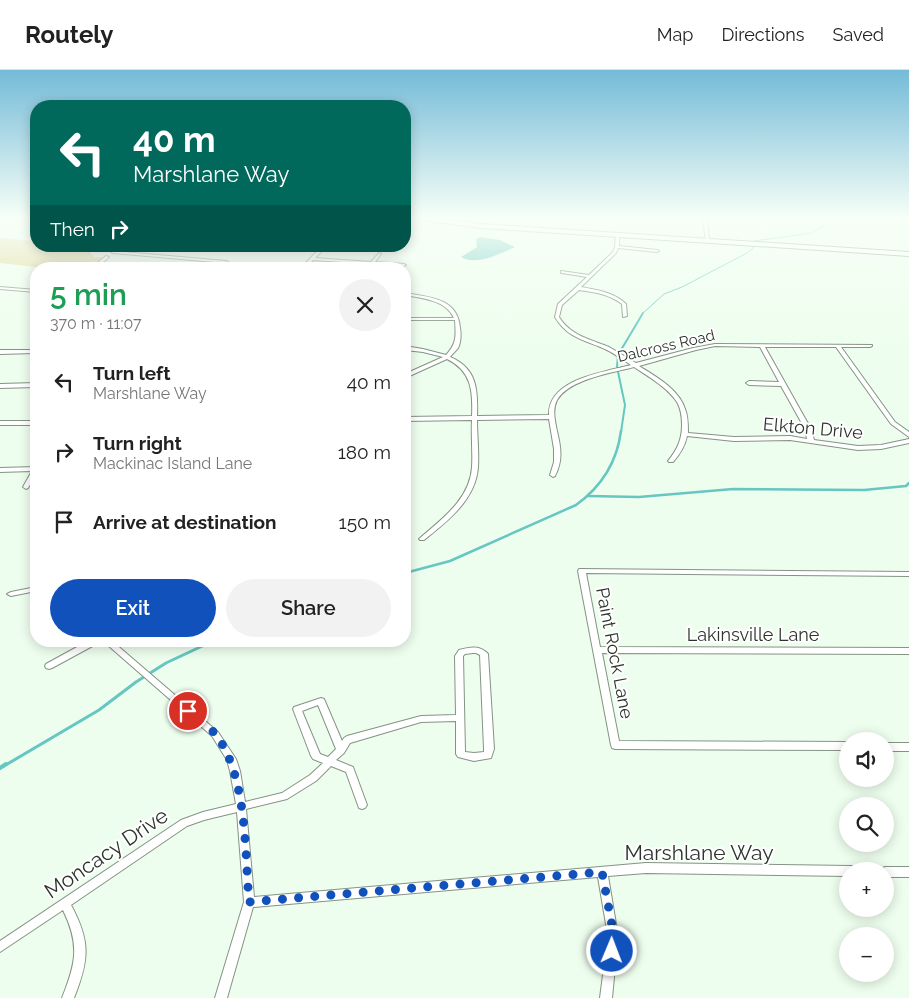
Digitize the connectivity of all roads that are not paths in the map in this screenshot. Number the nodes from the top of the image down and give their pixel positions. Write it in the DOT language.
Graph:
graph roads {
  1 [pos="604,262"];
  2 [pos="562,272"];
  3 [pos="590,276"];
  4 [pos="577,288"];
  5 [pos="1,289"];
  6 [pos="30,291"];
  7 [pos="411,295"];
  8 [pos="625,316"];
  9 [pos="456,318"];
  10 [pos="411,319"];
  11 [pos="762,346"];
  12 [pos="838,346"];
  13 [pos="870,346"];
  14 [pos="411,349"];
  15 [pos="0,352"];
  16 [pos="30,352"];
  17 [pos="446,358"];
  18 [pos="632,365"];
  19 [pos="411,373"];
  20 [pos="749,383"];
  21 [pos="784,384"];
  22 [pos="30,385"];
  23 [pos="0,386"];
  24 [pos="474,417"];
  25 [pos="551,417"];
  26 [pos="411,419"];
  27 [pos="0,423"];
  28 [pos="30,423"];
  29 [pos="685,434"];
  30 [pos="909,435"];
  31 [pos="811,441"];
  32 [pos="909,441"];
  33 [pos="671,461"];
  34 [pos="30,469"];
  35 [pos="0,470"];
  36 [pos="553,475"];
  37 [pos="30,480"];
  38 [pos="26,487"];
  39 [pos="422,539"];
  40 [pos="909,574"];
  41 [pos="30,589"];
  42 [pos="10,594"];
  43 [pos="84,647"];
  44 [pos="114,647"];
  45 [pos="598,650"];
  46 [pos="909,651"];
  47 [pos="49,666"];
  48 [pos="460,718"];
  49 [pos="839,746"];
  50 [pos="894,747"];
  51 [pos="909,747"];
  52 [pos="341,750"];
  53 [pos="330,761"];
  54 [pos="362,805"];
  55 [pos="241,807"];
  56 [pos="839,871"];
  57 [pos="602,872"];
  58 [pos="894,872"];
  59 [pos="909,872"];
  60 [pos="249,902"];
  61 [pos="65,903"];
  62 [pos="0,947"];
  63 [pos="68,998"];
  64 [pos="221,998"];
  65 [pos="606,998"];
  1 -- 3 [label="street"];
  2 -- 3 [label="street"];
  3 -- 4 [label="street"];
  4 -- 8 [label="street"];
  4 -- 18 [label="street"];
  5 -- 6 [label="street"];
  7 -- 9 [label="street"];
  9 -- 10 [label="street"];
  9 -- 17 [label="street"];
  11 -- 12 [label="street, Dalcross Road"];
  11 -- 18 [label="street, Dalcross Road"];
  11 -- 21 [label="street"];
  12 -- 13 [label="street, Dalcross Road"];
  12 -- 30 [label="street"];
  14 -- 17 [label="street"];
  15 -- 16 [label="street"];
  17 -- 19 [label="street"];
  17 -- 24 [label="street"];
  18 -- 25 [label="street, Dalcross Road"];
  18 -- 29 [label="street"];
  20 -- 21 [label="street"];
  21 -- 31 [label="street"];
  22 -- 23 [label="street"];
  24 -- 25 [label="street"];
  24 -- 26 [label="street"];
  24 -- 39 [label="street"];
  25 -- 36 [label="street, Dalcross Road"];
  27 -- 28 [label="street"];
  29 -- 31 [label="street, Elkton Drive"];
  29 -- 33 [label="street"];
  31 -- 32 [label="street, Elkton Drive"];
  34 -- 35 [label="street"];
  37 -- 38 [label="street"];
  40 -- 45 [label="street, Paint Rock Lane"];
  41 -- 42 [label="street"];
  43 -- 47 [label="street"];
  44 -- 55 [label="street"];
  45 -- 46 [label="street, Lakinsville Lane"];
  45 -- 49 [label="street, Paint Rock Lane"];
  48 -- 48 [label="street"];
  48 -- 52 [label="street, Moncacy Drive"];
  50 -- 51 [label="street"];
  52 -- 53 [label="street, Moncacy Drive"];
  52 -- 53 [label="street"];
  53 -- 54 [label="street"];
  53 -- 55 [label="street, Moncacy Drive"];
  55 -- 60 [label="street"];
  55 -- 61 [label="street, Moncacy Drive"];
  56 -- 57 [label="street, Marshlane Way"];
  57 -- 60 [label="street, Marshlane Way"];
  57 -- 65 [label="street"];
  58 -- 59 [label="street"];
  60 -- 64 [label="street"];
  61 -- 62 [label="street, Moncacy Drive"];
  61 -- 63 [label="street"];
}
